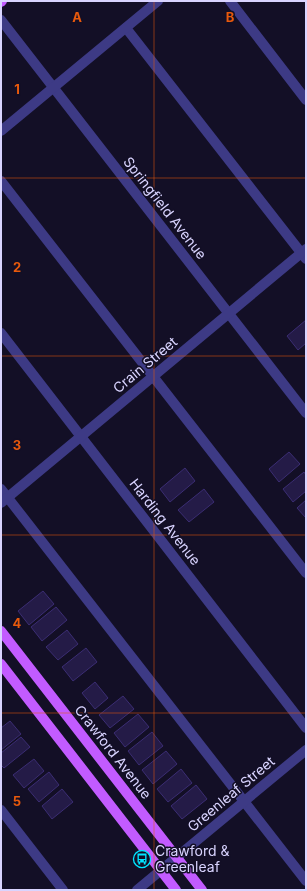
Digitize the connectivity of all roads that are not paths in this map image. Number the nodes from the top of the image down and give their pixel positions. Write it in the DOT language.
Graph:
graph roads {
  1 [pos="158,1"];
  2 [pos="230,1"];
  3 [pos="1,20"];
  4 [pos="126,28"];
  5 [pos="53,87"];
  6 [pos="306,100"];
  7 [pos="1,131"];
  8 [pos="1,181"];
  9 [pos="304,254"];
  10 [pos="229,313"];
  11 [pos="1,333"];
  12 [pos="153,376"];
  13 [pos="306,413"];
  14 [pos="81,436"];
  15 [pos="1,489"];
  16 [pos="4,500"];
  17 [pos="306,572"];
  18 [pos="1,631"];
  19 [pos="1,664"];
  20 [pos="306,728"];
  21 [pos="306,750"];
  22 [pos="244,802"];
  23 [pos="1,810"];
  24 [pos="177,857"];
  25 [pos="161,870"];
  26 [pos="306,881"];
  27 [pos="63,890"];
  28 [pos="137,890"];
  29 [pos="176,890"];
  30 [pos="202,890"];
  1 -- 4 [label="street"];
  2 -- 6 [label="street"];
  3 -- 5 [label="street, Springfield Avenue"];
  4 -- 5 [label="street"];
  4 -- 9 [label="street"];
  5 -- 7 [label="street"];
  5 -- 10 [label="street, Springfield Avenue"];
  8 -- 12 [label="street"];
  9 -- 10 [label="street, Crain Street"];
  10 -- 12 [label="street, Crain Street"];
  10 -- 13 [label="street, Springfield Avenue"];
  11 -- 14 [label="street, Harding Avenue"];
  12 -- 14 [label="street, Crain Street"];
  12 -- 17 [label="street"];
  14 -- 16 [label="street, Crain Street"];
  14 -- 20 [label="street, Harding Avenue"];
  15 -- 16 [label="street"];
  16 -- 22 [label="street"];
  18 -- 24 [label="main road, Crawford Avenue"];
  19 -- 25 [label="main road"];
  21 -- 22 [label="street, Greenleaf Street"];
  22 -- 24 [label="street, Greenleaf Street"];
  22 -- 26 [label="street"];
  23 -- 27 [label="street"];
  24 -- 25 [label="street, Greenleaf Street"];
  24 -- 30 [label="main road, Crawford Avenue"];
  25 -- 28 [label="street, Greenleaf Street"];
  25 -- 29 [label="main road"];
}
